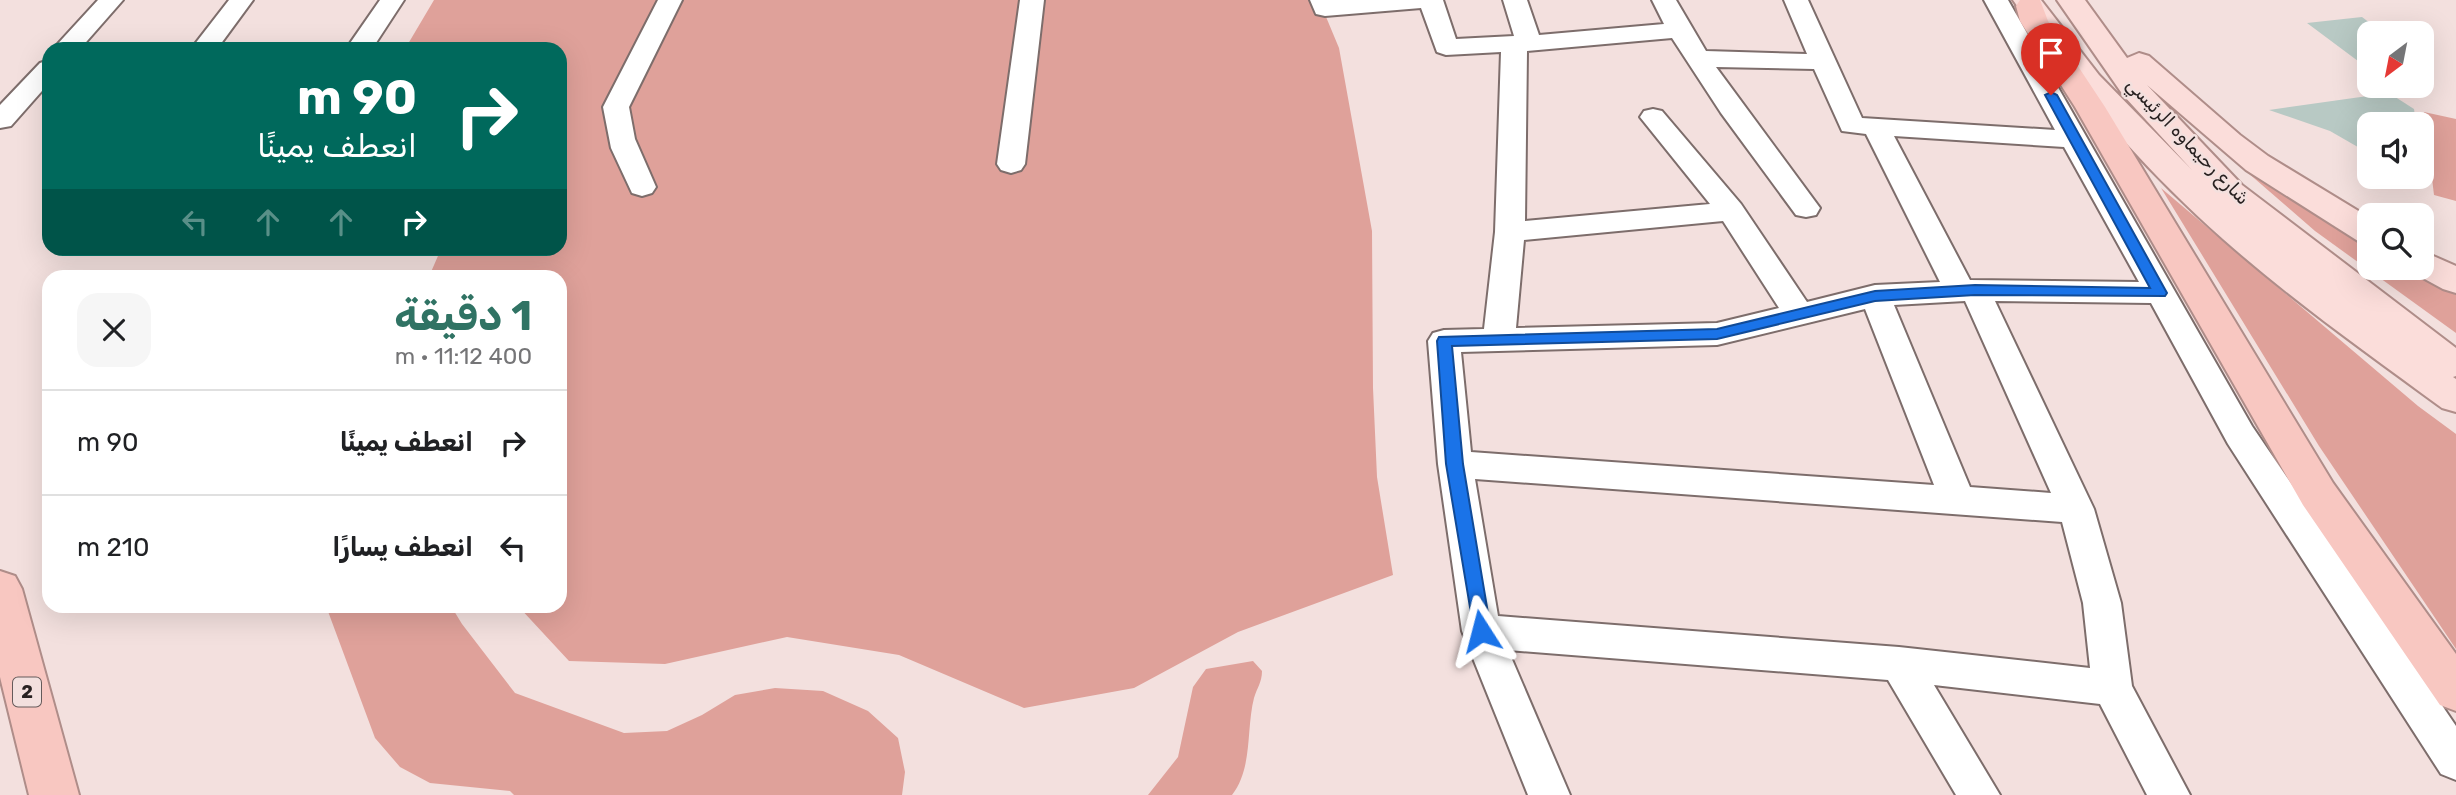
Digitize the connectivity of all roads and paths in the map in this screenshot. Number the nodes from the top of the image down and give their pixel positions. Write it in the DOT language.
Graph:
graph roads {
  1 [pos="111,0"];
  2 [pos="241,0"];
  3 [pos="392,0"];
  4 [pos="670,0"];
  5 [pos="1032,0"];
  6 [pos="1322,0"];
  7 [pos="1428,0"];
  8 [pos="1515,0"];
  9 [pos="1664,0"];
  10 [pos="1796,0"];
  11 [pos="2018,2"];
  12 [pos="2072,2"];
  13 [pos="1679,30"];
  14 [pos="72,42"];
  15 [pos="209,42"];
  16 [pos="364,42"];
  17 [pos="1521,44"];
  18 [pos="1700,59"];
  19 [pos="1823,62"];
  20 [pos="42,76"];
  21 [pos="1653,117"];
  22 [pos="1,120"];
  23 [pos="1876,127"];
  24 [pos="2075,139"];
  25 [pos="1011,164"];
  26 [pos="642,187"];
  27 [pos="1806,208"];
  28 [pos="1731,211"];
  29 [pos="2357,225"];
  30 [pos="1510,232"];
  31 [pos="2434,269"];
  32 [pos="2456,281"];
  33 [pos="1967,290"];
  34 [pos="2160,293"];
  35 [pos="1875,296"];
  36 [pos="1800,316"];
  37 [pos="1499,340"];
  38 [pos="2456,368"];
  39 [pos="2456,398"];
  40 [pos="1455,464"];
  41 [pos="1958,501"];
  42 [pos="2076,509"];
  43 [pos="0,589"];
  44 [pos="1481,631"];
  45 [pos="1899,664"];
  46 [pos="2112,688"];
  47 [pos="2456,691"];
  48 [pos="2456,761"];
  49 [pos="54,795"];
  50 [pos="1549,795"];
  51 [pos="1979,795"];
  52 [pos="2169,795"];
  1 -- 14 [label="street"];
  2 -- 15 [label="street"];
  3 -- 16 [label="street"];
  4 -- 26 [label="street"];
  5 -- 25 [label="street"];
  6 -- 7 [label="street"];
  7 -- 17 [label="street"];
  8 -- 17 [label="street"];
  9 -- 13 [label="street"];
  10 -- 19 [label="street"];
  11 -- 24 [label="street"];
  11 -- 39 [label="main road, شارع رحيماوه الرئيسي"];
  11 -- 47 [label="highway"];
  12 -- 29 [label="main road"];
  12 -- 38 [label="main road, شارع رحيماوه الرئيسي"];
  13 -- 17 [label="street"];
  13 -- 18 [label="street"];
  17 -- 30 [label="street"];
  18 -- 19 [label="street"];
  18 -- 27 [label="street"];
  19 -- 23 [label="street"];
  20 -- 22 [label="street"];
  21 -- 28 [label="street"];
  23 -- 24 [label="street"];
  23 -- 33 [label="street"];
  24 -- 34 [label="street"];
  28 -- 30 [label="street"];
  28 -- 36 [label="street"];
  30 -- 37 [label="street"];
  31 -- 32 [label="main road"];
  33 -- 34 [label="street"];
  33 -- 35 [label="street"];
  33 -- 42 [label="street"];
  34 -- 48 [label="street"];
  35 -- 36 [label="street"];
  35 -- 41 [label="street"];
  36 -- 37 [label="street"];
  37 -- 40 [label="street"];
  40 -- 41 [label="street"];
  40 -- 44 [label="street"];
  41 -- 42 [label="street"];
  42 -- 46 [label="street"];
  43 -- 49 [label="highway, 2"];
  44 -- 45 [label="street"];
  44 -- 50 [label="street"];
  45 -- 46 [label="street"];
  45 -- 51 [label="street"];
  46 -- 52 [label="street"];
}
